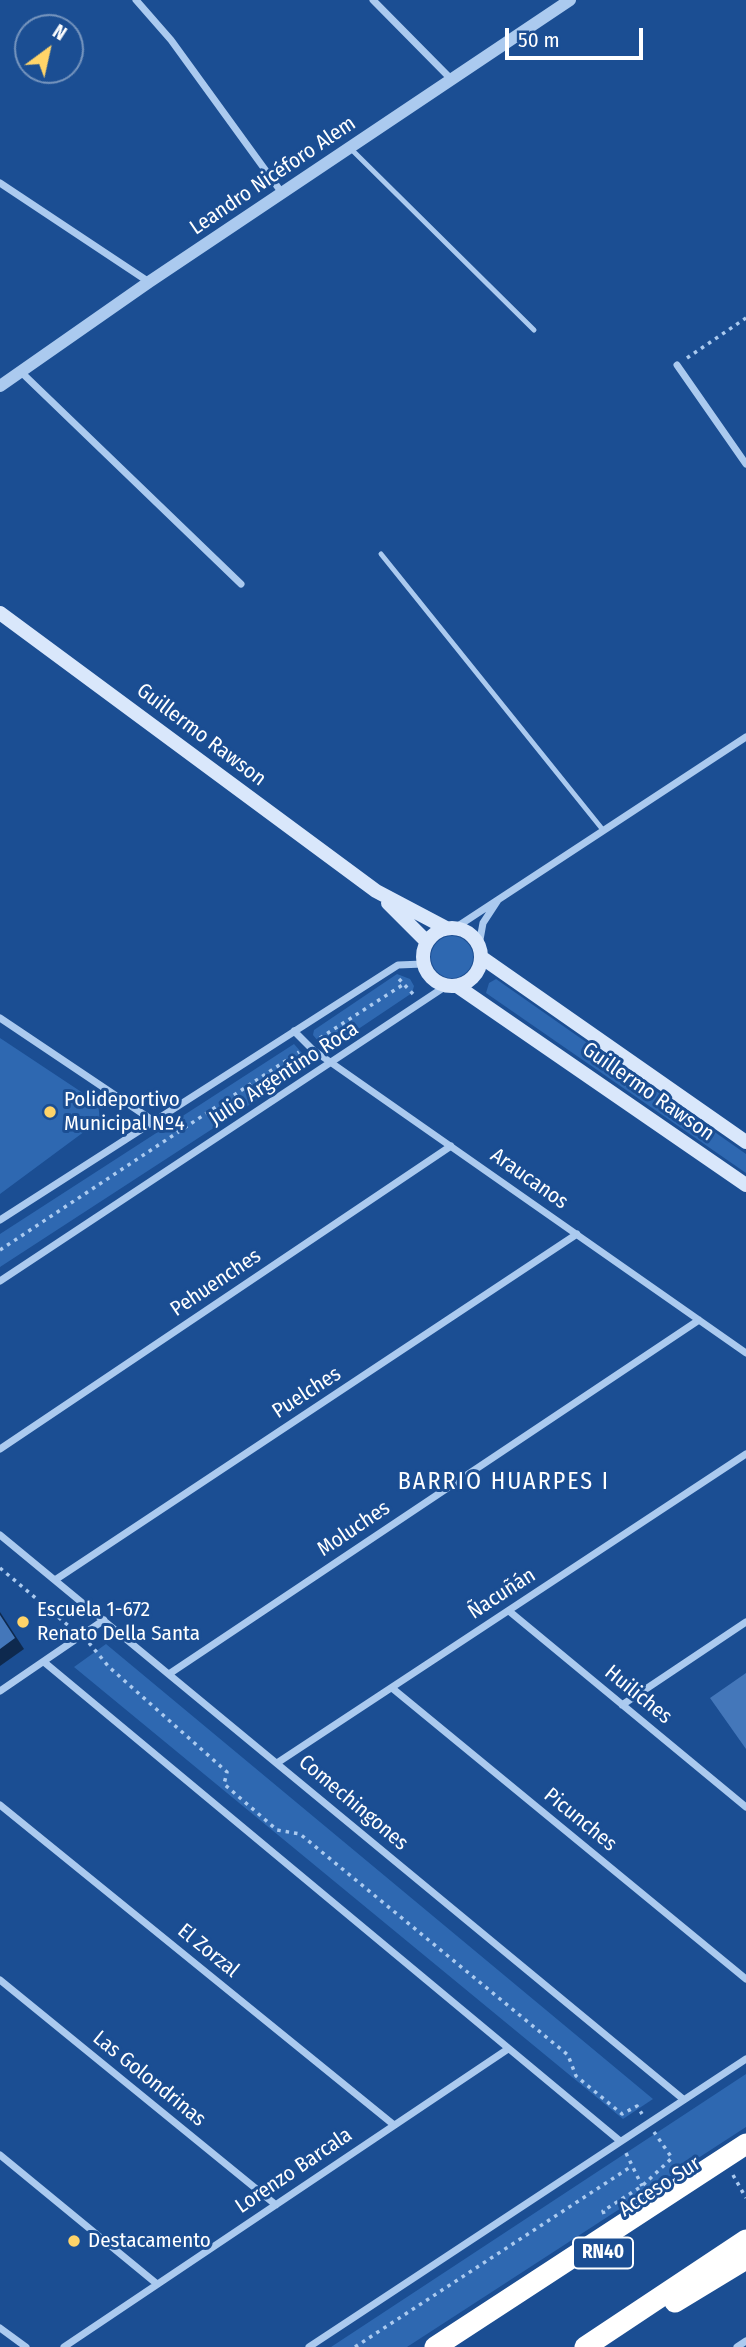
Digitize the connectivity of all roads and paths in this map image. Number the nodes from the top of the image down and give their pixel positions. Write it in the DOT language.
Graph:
graph roads {
  1 [pos="136,0"];
  2 [pos="373,0"];
  3 [pos="570,0"];
  4 [pos="451,79"];
  5 [pos="350,148"];
  6 [pos="0,183"];
  7 [pos="282,194"];
  8 [pos="149,282"];
  9 [pos="746,318"];
  10 [pos="534,330"];
  11 [pos="677,365"];
  12 [pos="21,372"];
  13 [pos="0,386"];
  14 [pos="746,464"];
  15 [pos="381,554"];
  16 [pos="241,584"];
  17 [pos="0,613"];
  18 [pos="746,738"];
  19 [pos="603,830"];
  20 [pos="376,891"];
  21 [pos="500,896"];
  22 [pos="451,928"];
  23 [pos="427,942"];
  24 [pos="480,951"];
  25 [pos="423,964"];
  26 [pos="393,974"];
  27 [pos="404,984"];
  28 [pos="452,986"];
  29 [pos="403,1003"];
  30 [pos="0,1018"];
  31 [pos="294,1031"];
  32 [pos="308,1045"];
  33 [pos="333,1063"];
  34 [pos="152,1120"];
  35 [pos="746,1142"];
  36 [pos="451,1146"];
  37 [pos="746,1185"];
  38 [pos="0,1220"];
  39 [pos="577,1234"];
  40 [pos="0,1250"];
  41 [pos="0,1280"];
  42 [pos="699,1320"];
  43 [pos="746,1353"];
  44 [pos="0,1449"];
  45 [pos="746,1454"];
  46 [pos="0,1535"];
  47 [pos="0,1569"];
  48 [pos="55,1580"];
  49 [pos="509,1611"];
  50 [pos="104,1620"];
  51 [pos="746,1622"];
  52 [pos="80,1636"];
  53 [pos="44,1662"];
  54 [pos="169,1674"];
  55 [pos="392,1688"];
  56 [pos="0,1691"];
  57 [pos="622,1705"];
  58 [pos="277,1763"];
  59 [pos="0,1805"];
  60 [pos="746,1807"];
  61 [pos="746,1979"];
  62 [pos="0,1980"];
  63 [pos="508,2049"];
  64 [pos="746,2059"];
  65 [pos="683,2099"];
  66 [pos="648,2123"];
  67 [pos="394,2125"];
  68 [pos="620,2141"];
  69 [pos="746,2144"];
  70 [pos="0,2155"];
  71 [pos="746,2160"];
  72 [pos="632,2165"];
  73 [pos="276,2205"];
  74 [pos="746,2240"];
  75 [pos="746,2259"];
  76 [pos="157,2284"];
  77 [pos="0,2328"];
  78 [pos="746,2341"];
  79 [pos="26,2347"];
  80 [pos="64,2347"];
  81 [pos="309,2347"];
  82 [pos="355,2347"];
  83 [pos="435,2347"];
  84 [pos="461,2347"];
  85 [pos="585,2347"];
  86 [pos="593,2347"];
  87 [pos="737,2347"];
  1 -- 7 [label="street"];
  2 -- 4 [label="street"];
  3 -- 4 [label="street, Leandro Nicéforo Alem"];
  4 -- 5 [label="street, Leandro Nicéforo Alem"];
  5 -- 7 [label="street, Leandro Nicéforo Alem"];
  5 -- 10 [label="lane"];
  6 -- 8 [label="street"];
  7 -- 8 [label="street, Leandro Nicéforo Alem"];
  8 -- 12 [label="street, Leandro Nicéforo Alem"];
  9 -- 11 [label="path"];
  11 -- 14 [label="street"];
  12 -- 13 [label="street, Leandro Nicéforo Alem"];
  12 -- 16 [label="street"];
  15 -- 19 [label="lane"];
  17 -- 20 [label="main road, Guillermo Rawson"];
  18 -- 19 [label="street"];
  19 -- 21 [label="street"];
  20 -- 22 [label="main road, Guillermo Rawson"];
  20 -- 23 [label="main road, Guillermo Rawson"];
  21 -- 22 [label="street"];
  21 -- 24 [label="street"];
  22 -- 23 [label="main road"];
  22 -- 24 [label="main road"];
  23 -- 25 [label="main road"];
  24 -- 28 [label="main road"];
  24 -- 35 [label="main road, Guillermo Rawson"];
  25 -- 28 [label="main road"];
  25 -- 31 [label="street, Julio Argentino Roca"];
  26 -- 27 [label="path"];
  27 -- 29 [label="path"];
  27 -- 32 [label="path"];
  28 -- 33 [label="street, Julio Argentino Roca"];
  28 -- 37 [label="main road, Guillermo Rawson"];
  30 -- 34 [label="street"];
  31 -- 32 [label="street, Araucanos"];
  31 -- 34 [label="street, Julio Argentino Roca"];
  32 -- 33 [label="street, Araucanos"];
  32 -- 40 [label="path"];
  33 -- 36 [label="street, Araucanos"];
  33 -- 41 [label="street, Julio Argentino Roca"];
  34 -- 38 [label="street, Julio Argentino Roca"];
  36 -- 39 [label="street, Araucanos"];
  36 -- 44 [label="street, Pehuenches"];
  39 -- 42 [label="street, Araucanos"];
  39 -- 48 [label="street, Puelches"];
  42 -- 43 [label="street, Araucanos"];
  42 -- 54 [label="street, Moluches"];
  45 -- 49 [label="street, Ñacuñán"];
  46 -- 48 [label="street, Comechingones"];
  47 -- 52 [label="path"];
  48 -- 50 [label="street, Comechingones"];
  49 -- 55 [label="street, Ñacuñán"];
  49 -- 57 [label="street, Huiliches"];
  50 -- 52 [label="street"];
  50 -- 54 [label="street, Comechingones"];
  51 -- 57 [label="street"];
  52 -- 53 [label="street"];
  52 -- 66 [label="path"];
  53 -- 56 [label="street"];
  53 -- 63 [label="street"];
  54 -- 58 [label="street, Comechingones"];
  55 -- 58 [label="street, Ñacuñán"];
  55 -- 61 [label="street, Picunches"];
  57 -- 60 [label="street, Huiliches"];
  58 -- 65 [label="street, Comechingones"];
  59 -- 67 [label="street, El Zorzal"];
  62 -- 73 [label="street, Las Golondrinas"];
  63 -- 67 [label="street, Lorenzo Barcala"];
  63 -- 68 [label="street"];
  64 -- 65 [label="street"];
  65 -- 66 [label="street"];
  66 -- 68 [label="street"];
  66 -- 72 [label="path"];
  67 -- 73 [label="street, Lorenzo Barcala"];
  68 -- 72 [label="path"];
  68 -- 81 [label="street"];
  69 -- 83 [label="highway"];
  70 -- 76 [label="street"];
  71 -- 84 [label="highway, Acceso Sur / RN40"];
  72 -- 82 [label="path"];
  73 -- 76 [label="street, Lorenzo Barcala"];
  74 -- 85 [label="highway"];
  75 -- 86 [label="highway"];
  76 -- 80 [label="street, Lorenzo Barcala"];
  77 -- 79 [label="street"];
  78 -- 87 [label="street"];
}
